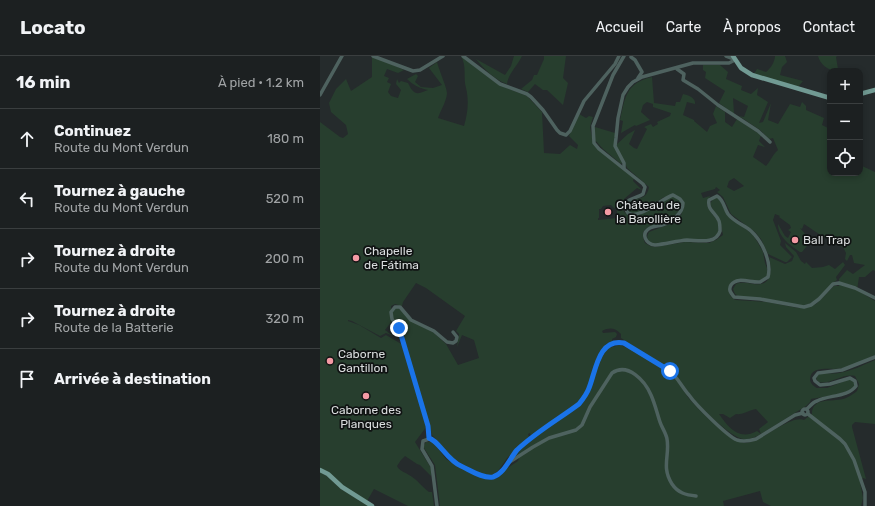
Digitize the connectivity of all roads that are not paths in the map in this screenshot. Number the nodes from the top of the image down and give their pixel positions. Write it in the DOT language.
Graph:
graph roads {
  1 [pos="342,56"];
  2 [pos="373,56"];
  3 [pos="442,56"];
  4 [pos="463,56"];
  5 [pos="620,56"];
  6 [pos="624,56"];
  7 [pos="726,56"];
  8 [pos="632,57"];
  9 [pos="734,58"];
  10 [pos="677,68"];
  11 [pos="639,79"];
  12 [pos="875,90"];
  13 [pos="321,92"];
  14 [pos="863,93"];
  15 [pos="827,97"];
  16 [pos="770,142"];
  17 [pos="624,168"];
  18 [pos="875,298"];
  19 [pos="453,332"];
  20 [pos="875,357"];
  21 [pos="807,409"];
  22 [pos="803,413"];
  23 [pos="808,414"];
  24 [pos="429,438"];
  25 [pos="507,464"];
  26 [pos="320,470"];
  27 [pos="696,496"];
  28 [pos="372,506"];
  29 [pos="437,506"];
  30 [pos="866,506"];
  1 -- 13 [label="street"];
  2 -- 3 [label="street"];
  4 -- 5 [label="street"];
  6 -- 17 [label="street"];
  7 -- 9 [label="street"];
  8 -- 11 [label="street"];
  9 -- 10 [label="street"];
  9 -- 15 [label="main road"];
  10 -- 11 [label="street"];
  10 -- 16 [label="street"];
  11 -- 17 [label="street"];
  12 -- 14 [label="main road"];
  17 -- 18 [label="street"];
  19 -- 24 [label="street"];
  20 -- 21 [label="street"];
  21 -- 22 [label="street"];
  21 -- 23 [label="street"];
  22 -- 23 [label="street"];
  22 -- 25 [label="street"];
  23 -- 30 [label="street"];
  24 -- 25 [label="street"];
  24 -- 29 [label="street"];
  25 -- 27 [label="street"];
  26 -- 28 [label="main road"];
}
